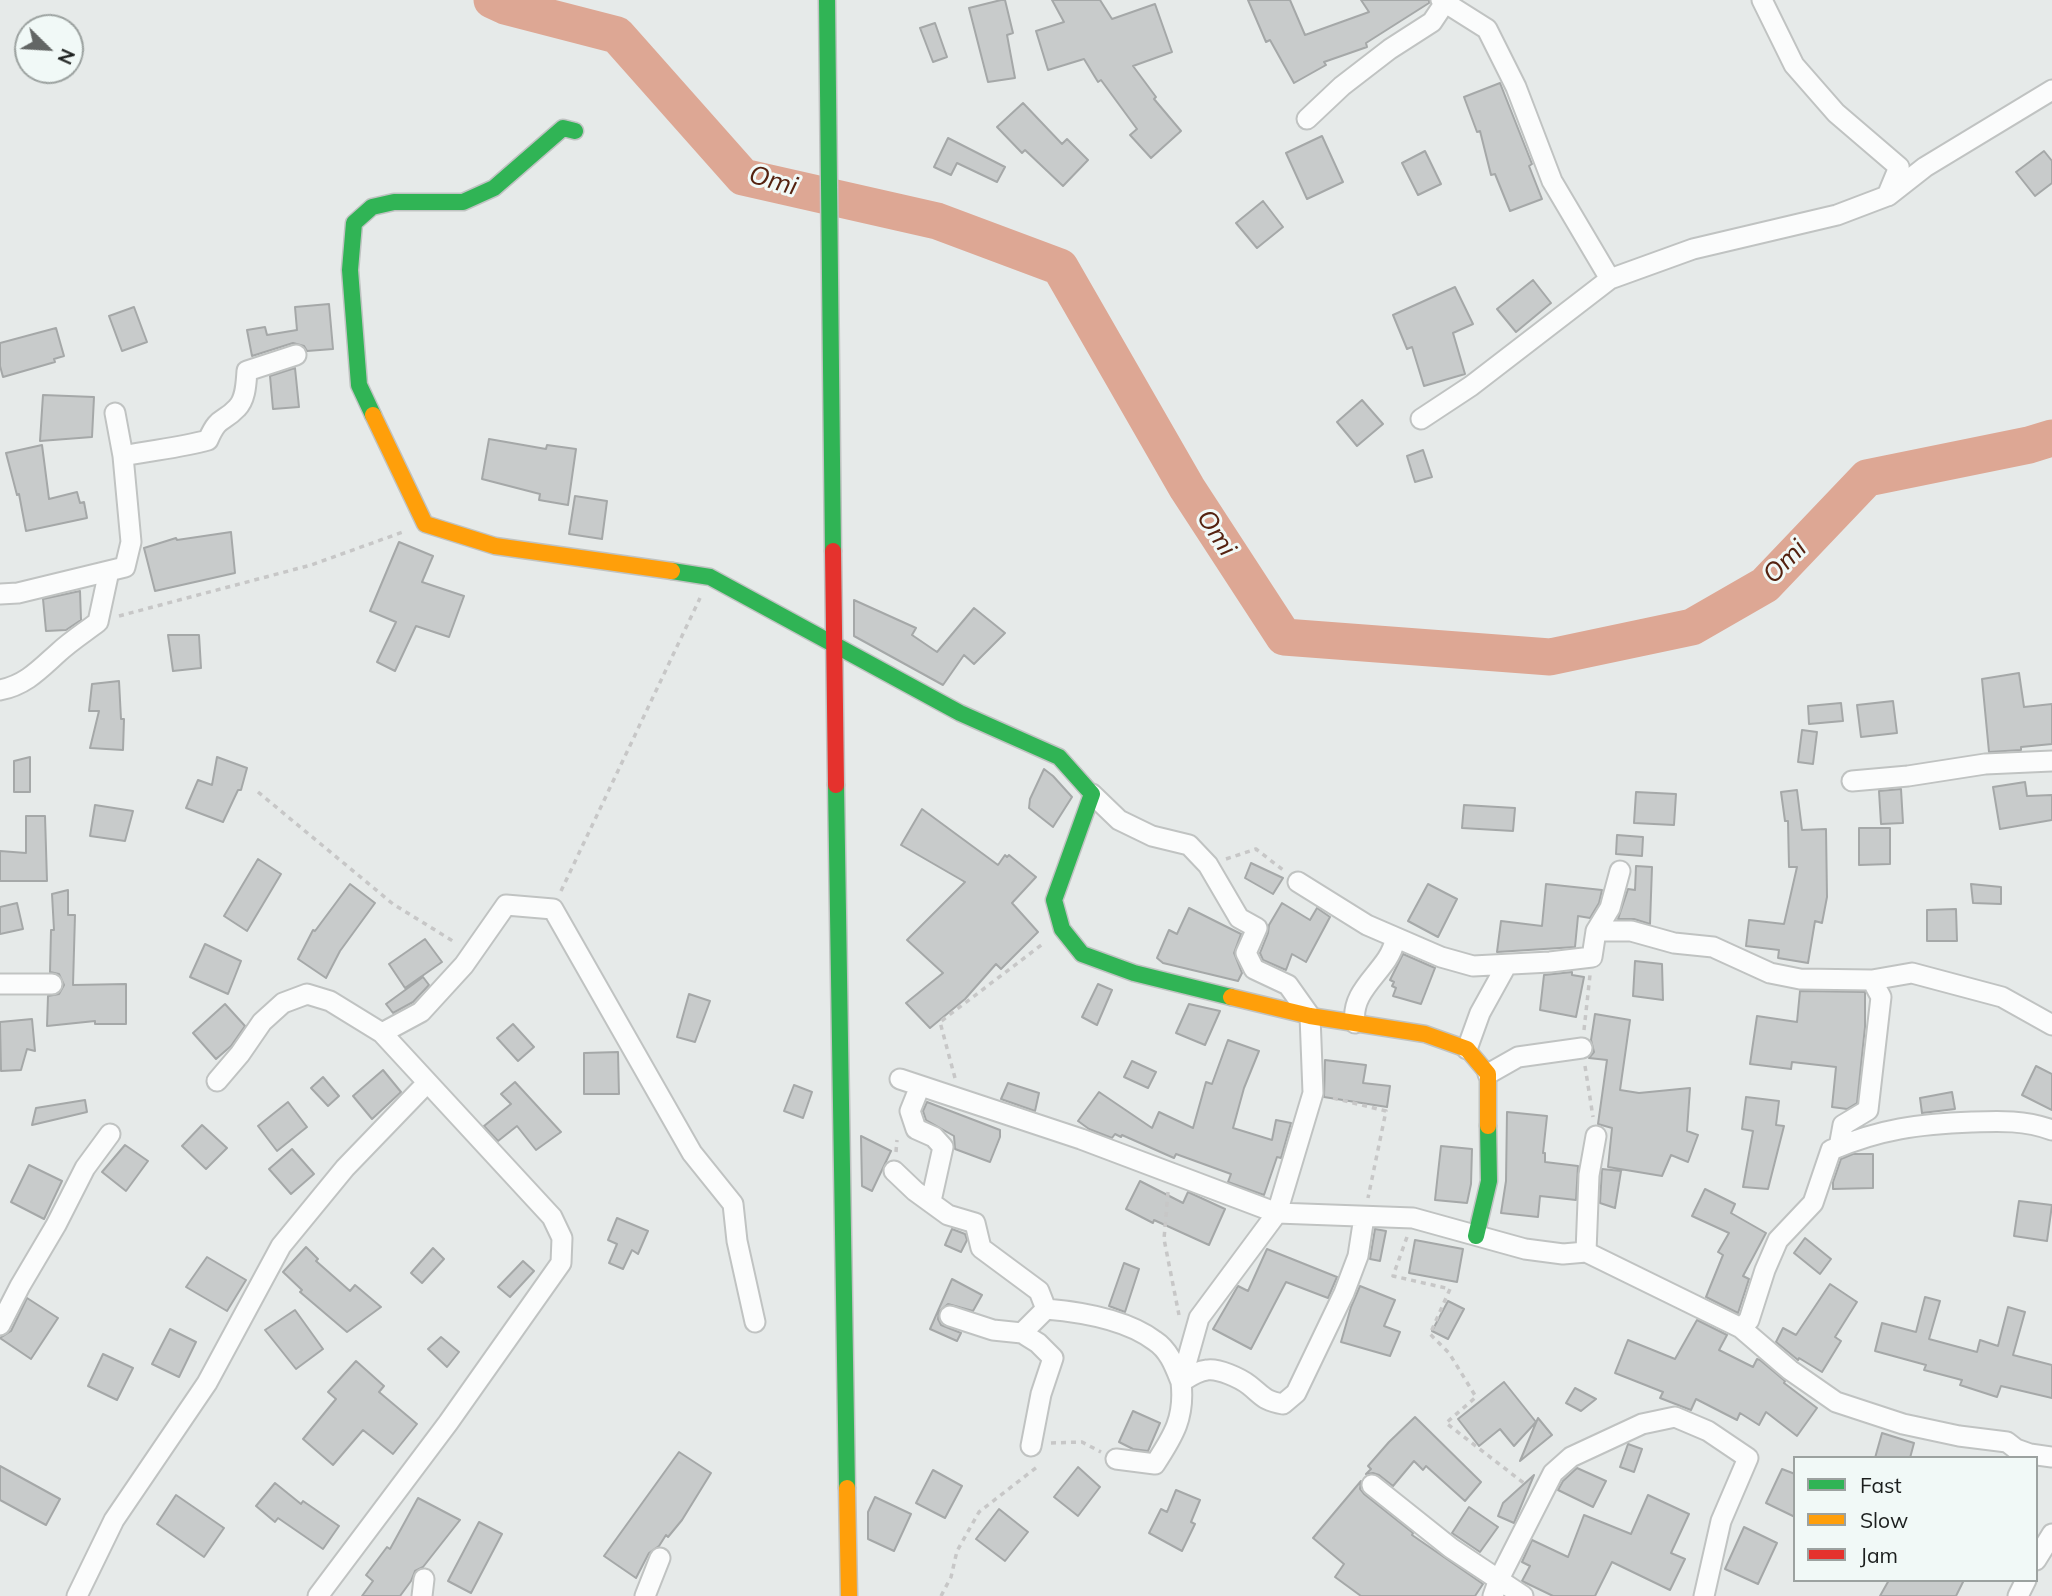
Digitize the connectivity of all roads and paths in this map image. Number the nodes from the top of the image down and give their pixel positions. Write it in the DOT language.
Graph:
graph roads {
  1 [pos="827,0"];
  2 [pos="1762,0"];
  3 [pos="1443,2"];
  4 [pos="2052,90"];
  5 [pos="1307,119"];
  6 [pos="575,131"];
  7 [pos="1887,196"];
  8 [pos="1610,279"];
  9 [pos="296,355"];
  10 [pos="115,412"];
  11 [pos="1422,419"];
  12 [pos="123,456"];
  13 [pos="425,524"];
  14 [pos="109,570"];
  15 [pos="710,577"];
  16 [pos="0,594"];
  17 [pos="98,622"];
  18 [pos="0,690"];
  19 [pos="2052,761"];
  20 [pos="1852,781"];
  21 [pos="258,792"];
  22 [pos="1092,794"];
  23 [pos="1208,865"];
  24 [pos="1620,871"];
  25 [pos="1298,882"];
  26 [pos="553,909"];
  27 [pos="1062,929"];
  28 [pos="1596,931"];
  29 [pos="1396,938"];
  30 [pos="472,954"];
  31 [pos="1592,957"];
  32 [pos="1506,966"];
  33 [pos="1872,980"];
  34 [pos="0,984"];
  35 [pos="52,984"];
  36 [pos="1310,1016"];
  37 [pos="1355,1023"];
  38 [pos="2052,1025"];
  39 [pos="382,1033"];
  40 [pos="1582,1048"];
  41 [pos="1466,1049"];
  42 [pos="1488,1074"];
  43 [pos="900,1079"];
  44 [pos="217,1081"];
  45 [pos="427,1083"];
  46 [pos="920,1086"];
  47 [pos="1312,1093"];
  48 [pos="960,1097"];
  49 [pos="2052,1130"];
  50 [pos="110,1134"];
  51 [pos="1596,1136"];
  52 [pos="1839,1147"];
  53 [pos="894,1171"];
  54 [pos="1169,1172"];
  55 [pos="931,1201"];
  56 [pos="1277,1213"];
  57 [pos="1364,1217"];
  58 [pos="1413,1218"];
  59 [pos="1476,1236"];
  60 [pos="1586,1252"];
  61 [pos="1046,1309"];
  62 [pos="950,1316"];
  63 [pos="755,1322"];
  64 [pos="0,1325"];
  65 [pos="1181,1325"];
  66 [pos="1741,1328"];
  67 [pos="1023,1333"];
  68 [pos="1181,1382"];
  69 [pos="1031,1447"];
  70 [pos="2052,1457"];
  71 [pos="1116,1459"];
  72 [pos="1372,1485"];
  73 [pos="1541,1496"];
  74 [pos="2052,1534"];
  75 [pos="2038,1557"];
  76 [pos="660,1558"];
  77 [pos="1496,1588"];
  78 [pos="77,1596"];
  79 [pos="318,1596"];
  80 [pos="645,1596"];
  81 [pos="849,1596"];
  82 [pos="941,1596"];
  83 [pos="1523,1596"];
  84 [pos="1704,1596"];
  1 -- 81 [label="main road"];
  2 -- 7 [label="street"];
  3 -- 5 [label="street"];
  3 -- 8 [label="street"];
  4 -- 7 [label="street"];
  6 -- 13 [label="main road"];
  7 -- 8 [label="street"];
  8 -- 11 [label="street"];
  9 -- 12 [label="street"];
  10 -- 12 [label="street"];
  12 -- 14 [label="street"];
  13 -- 15 [label="main road"];
  13 -- 17 [label="path"];
  14 -- 16 [label="street"];
  14 -- 17 [label="street"];
  15 -- 22 [label="main road"];
  15 -- 26 [label="path"];
  17 -- 18 [label="street"];
  19 -- 20 [label="street"];
  21 -- 30 [label="path"];
  22 -- 23 [label="street"];
  22 -- 27 [label="main road"];
  23 -- 25 [label="path"];
  23 -- 36 [label="street"];
  24 -- 28 [label="street"];
  25 -- 29 [label="street"];
  26 -- 30 [label="street"];
  26 -- 63 [label="street"];
  27 -- 36 [label="main road"];
  27 -- 48 [label="path"];
  28 -- 31 [label="street"];
  28 -- 33 [label="street"];
  29 -- 32 [label="street"];
  29 -- 37 [label="street"];
  30 -- 39 [label="street"];
  31 -- 32 [label="street"];
  31 -- 40 [label="path"];
  32 -- 41 [label="street"];
  33 -- 38 [label="street"];
  33 -- 52 [label="street"];
  34 -- 35 [label="street"];
  36 -- 37 [label="main road"];
  36 -- 47 [label="street"];
  37 -- 41 [label="main road"];
  39 -- 44 [label="street"];
  39 -- 45 [label="street"];
  40 -- 42 [label="street"];
  40 -- 51 [label="path"];
  41 -- 42 [label="main road"];
  42 -- 59 [label="main road"];
  43 -- 46 [label="street"];
  45 -- 78 [label="street"];
  45 -- 79 [label="street"];
  46 -- 48 [label="street"];
  46 -- 55 [label="street"];
  47 -- 56 [label="street"];
  47 -- 57 [label="path"];
  48 -- 54 [label="street"];
  49 -- 52 [label="street"];
  50 -- 64 [label="street"];
  51 -- 60 [label="street"];
  52 -- 66 [label="street"];
  53 -- 55 [label="street"];
  54 -- 56 [label="street"];
  54 -- 65 [label="path"];
  55 -- 61 [label="street"];
  56 -- 57 [label="street"];
  56 -- 68 [label="street"];
  57 -- 58 [label="street"];
  57 -- 68 [label="street"];
  58 -- 59 [label="street"];
  58 -- 73 [label="path"];
  59 -- 60 [label="street"];
  60 -- 66 [label="street"];
  61 -- 67 [label="street"];
  61 -- 68 [label="street"];
  62 -- 67 [label="street"];
  66 -- 70 [label="street"];
  67 -- 69 [label="street"];
  68 -- 71 [label="street"];
  69 -- 71 [label="path"];
  69 -- 82 [label="path"];
  72 -- 77 [label="street"];
  73 -- 77 [label="street"];
  73 -- 84 [label="street"];
  74 -- 75 [label="street"];
  76 -- 80 [label="street"];
  77 -- 83 [label="street"];
}
